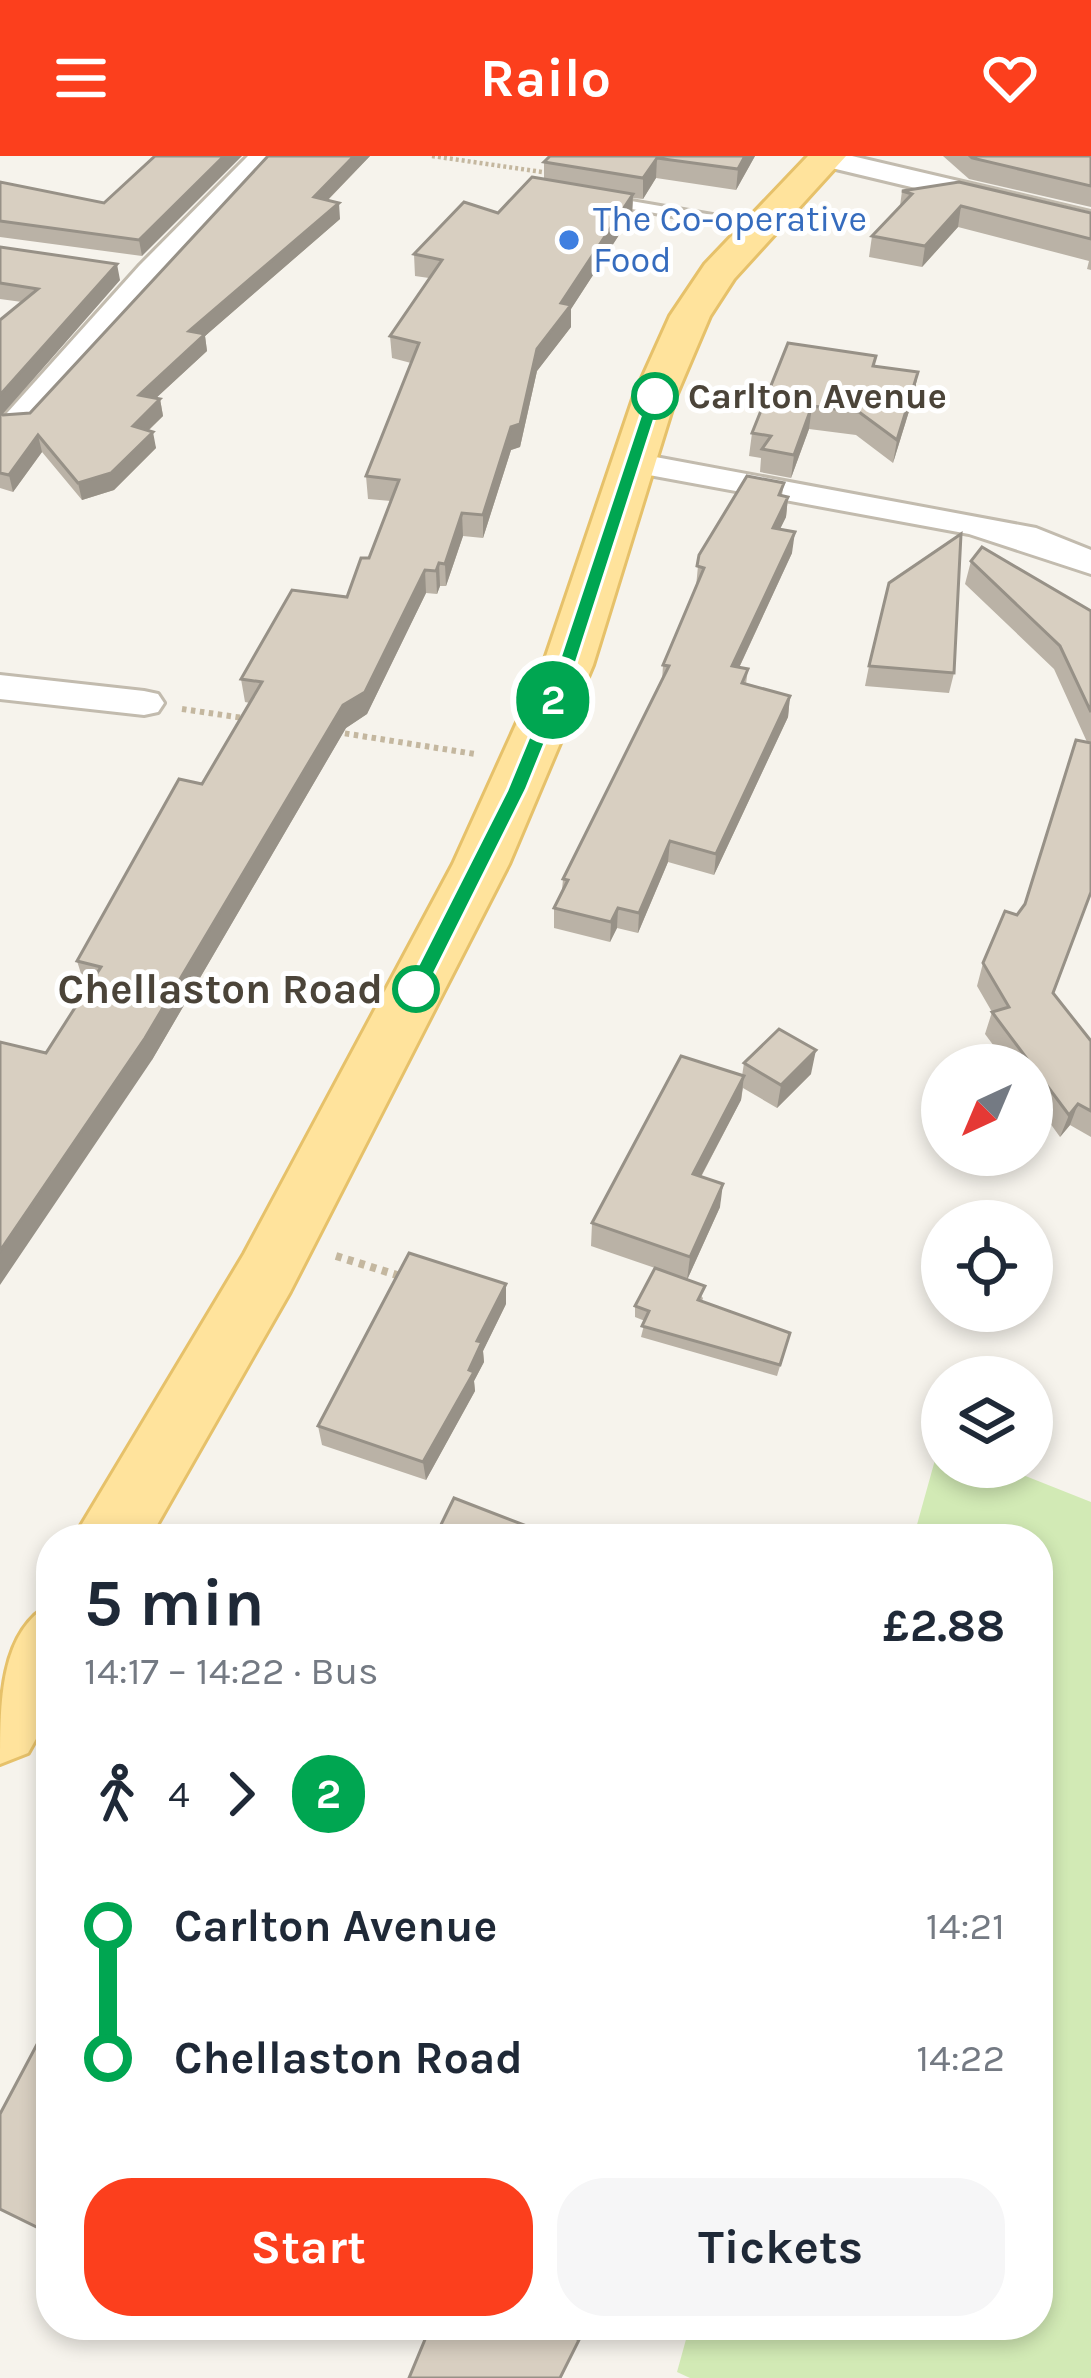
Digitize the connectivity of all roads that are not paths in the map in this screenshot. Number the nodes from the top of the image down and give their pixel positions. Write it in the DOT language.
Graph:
graph roads {
  1 [pos="264,156"];
  2 [pos="826,157"];
  3 [pos="592,198"];
  4 [pos="1091,221"];
  5 [pos="759,227"];
  6 [pos="108,265"];
  7 [pos="152,271"];
  8 [pos="20,420"];
  9 [pos="634,463"];
  10 [pos="1091,563"];
  11 [pos="0,687"];
  12 [pos="145,703"];
  13 [pos="119,1524"];
  14 [pos="36,1665"];
  15 [pos="0,1726"];
  1 -- 7 [label="street"];
  2 -- 4 [label="street"];
  2 -- 5 [label="main road"];
  3 -- 5 [label="lane"];
  5 -- 9 [label="main road"];
  6 -- 7 [label="street"];
  7 -- 8 [label="street"];
  9 -- 10 [label="street"];
  9 -- 13 [label="main road"];
  11 -- 12 [label="street"];
  14 -- 15 [label="main road"];
}
